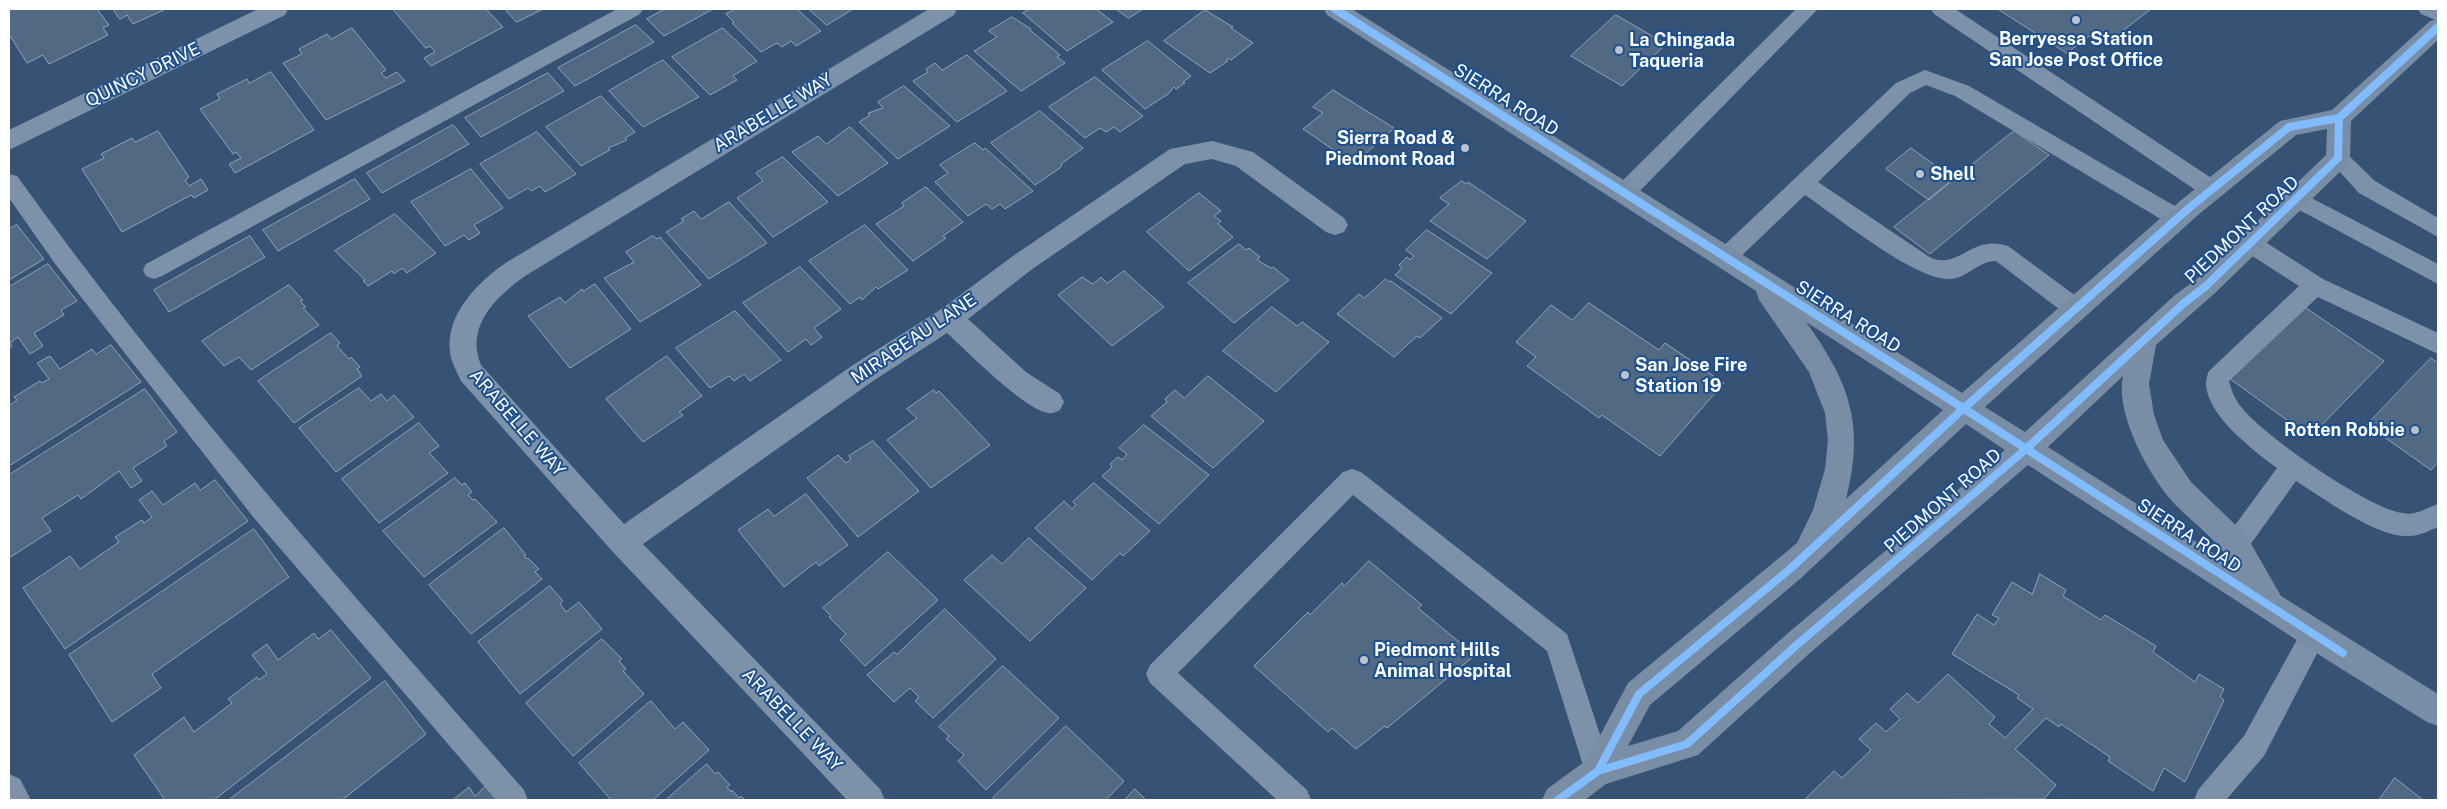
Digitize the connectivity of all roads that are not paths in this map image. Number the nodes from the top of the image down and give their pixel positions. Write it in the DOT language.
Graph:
graph roads {
  1 [pos="277,9"];
  2 [pos="633,9"];
  3 [pos="946,9"];
  4 [pos="1335,9"];
  5 [pos="1808,9"];
  6 [pos="1941,9"];
  7 [pos="2428,9"];
  8 [pos="2438,14"];
  9 [pos="2438,27"];
  10 [pos="2339,118"];
  11 [pos="9,141"];
  12 [pos="2338,158"];
  13 [pos="9,182"];
  14 [pos="1804,183"];
  15 [pos="2211,189"];
  16 [pos="1624,193"];
  17 [pos="2298,199"];
  18 [pos="2177,218"];
  19 [pos="1335,225"];
  20 [pos="2438,228"];
  21 [pos="2251,244"];
  22 [pos="1725,258"];
  23 [pos="154,270"];
  24 [pos="2438,275"];
  25 [pos="1758,279"];
  26 [pos="2315,284"];
  27 [pos="2076,309"];
  28 [pos="949,318"];
  29 [pos="2144,340"];
  30 [pos="2438,344"];
  31 [pos="1050,402"];
  32 [pos="1964,408"];
  33 [pos="2026,449"];
  34 [pos="2293,466"];
  35 [pos="2438,516"];
  36 [pos="622,542"];
  37 [pos="2236,544"];
  38 [pos="1807,553"];
  39 [pos="2271,606"];
  40 [pos="2314,634"];
  41 [pos="2438,711"];
  42 [pos="1598,770"];
  43 [pos="9,790"];
  44 [pos="15,800"];
  45 [pos="514,800"];
  46 [pos="870,800"];
  47 [pos="1297,800"];
  48 [pos="1558,800"];
  49 [pos="2208,800"];
  1 -- 11 [label="street, QUINCY DRIVE"];
  2 -- 23 [label="lane"];
  3 -- 36 [label="street, ARABELLE WAY"];
  4 -- 16 [label="main road, SIERRA ROAD"];
  5 -- 16 [label="lane"];
  6 -- 15 [label="lane"];
  7 -- 8 [label="lane"];
  9 -- 10 [label="main road"];
  10 -- 12 [label="main road"];
  10 -- 15 [label="main road, PIEDMONT ROAD"];
  12 -- 17 [label="main road, PIEDMONT ROAD"];
  12 -- 20 [label="lane"];
  13 -- 45 [label="lane"];
  14 -- 18 [label="lane"];
  14 -- 22 [label="lane"];
  14 -- 27 [label="lane"];
  15 -- 18 [label="main road, PIEDMONT ROAD"];
  16 -- 22 [label="main road, SIERRA ROAD"];
  17 -- 21 [label="main road, PIEDMONT ROAD"];
  17 -- 24 [label="lane"];
  18 -- 27 [label="main road, PIEDMONT ROAD"];
  19 -- 28 [label="street, MIRABEAU LANE"];
  21 -- 26 [label="lane"];
  21 -- 29 [label="main road, PIEDMONT ROAD"];
  22 -- 25 [label="main road, SIERRA ROAD"];
  25 -- 32 [label="main road, SIERRA ROAD"];
  25 -- 38 [label="main road"];
  26 -- 30 [label="lane"];
  26 -- 34 [label="lane"];
  27 -- 32 [label="main road, PIEDMONT ROAD"];
  28 -- 31 [label="street"];
  28 -- 36 [label="street, MIRABEAU LANE"];
  29 -- 33 [label="main road, PIEDMONT ROAD"];
  29 -- 37 [label="main road"];
  32 -- 33 [label="main road, SIERRA ROAD"];
  32 -- 38 [label="main road, PIEDMONT ROAD"];
  33 -- 39 [label="main road, SIERRA ROAD"];
  33 -- 42 [label="main road, PIEDMONT ROAD"];
  34 -- 35 [label="lane"];
  34 -- 37 [label="lane"];
  36 -- 46 [label="street, ARABELLE WAY"];
  37 -- 39 [label="main road"];
  38 -- 42 [label="main road, PIEDMONT ROAD"];
  39 -- 40 [label="main road, SIERRA ROAD"];
  40 -- 41 [label="main road, SIERRA ROAD"];
  40 -- 49 [label="lane"];
  42 -- 47 [label="lane"];
  42 -- 48 [label="main road, PIEDMONT ROAD"];
  43 -- 44 [label="street"];
}
